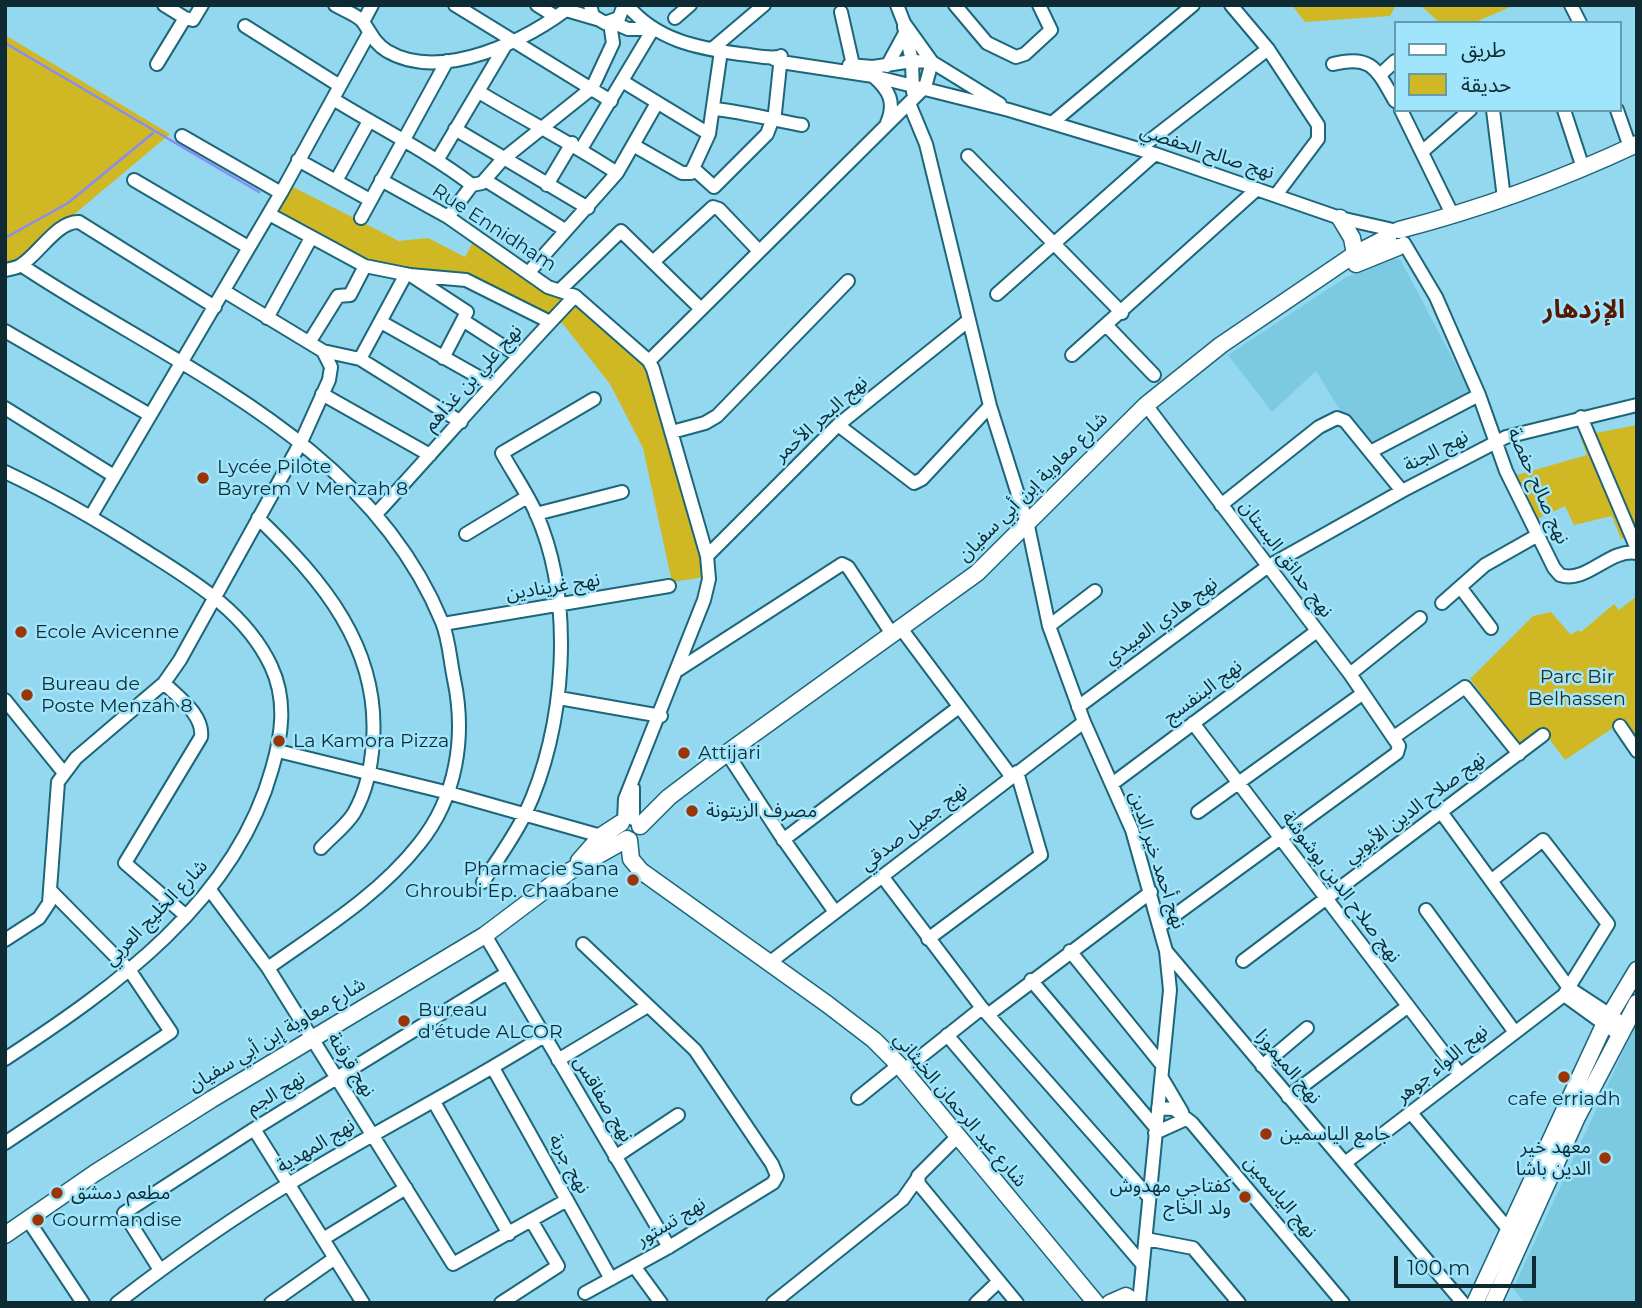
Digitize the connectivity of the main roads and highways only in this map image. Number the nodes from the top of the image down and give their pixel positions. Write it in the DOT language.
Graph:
graph roads {
  1 [pos="1633,146"];
  2 [pos="1339,218"];
  3 [pos="1398,238"];
  4 [pos="1354,254"];
  5 [pos="1321,277"];
  6 [pos="631,828"];
  7 [pos="593,857"];
  8 [pos="631,859"];
  9 [pos="570,871"];
  10 [pos="647,875"];
  11 [pos="1637,970"];
  12 [pos="1637,1003"];
  13 [pos="1614,1024"];
  14 [pos="5,1234"];
  15 [pos="1091,1298"];
  16 [pos="1125,1300"];
  17 [pos="1475,1303"];
  18 [pos="1493,1303"];
  1 -- 3 [label="main road, شارع معاوية إبن أبي سفيان"];
  2 -- 4 [label="main road"];
  3 -- 4 [label="main road, شارع معاوية إبن أبي سفيان"];
  3 -- 5 [label="main road, شارع معاوية إبن أبي سفيان"];
  4 -- 5 [label="main road, شارع معاوية إبن أبي سفيان"];
  5 -- 6 [label="main road, شارع معاوية إبن أبي سفيان"];
  6 -- 7 [label="main road, شارع معاوية إبن أبي سفيان"];
  6 -- 8 [label="main road"];
  6 -- 9 [label="main road, شارع معاوية إبن أبي سفيان"];
  6 -- 10 [label="main road"];
  7 -- 8 [label="main road"];
  7 -- 9 [label="main road, شارع معاوية إبن أبي سفيان"];
  8 -- 10 [label="main road, شارع عبد الرحمان الخبثاني"];
  9 -- 14 [label="main road, شارع معاوية إبن أبي سفيان"];
  10 -- 15 [label="main road, شارع عبد الرحمان الخبثاني"];
  11 -- 13 [label="main road"];
  12 -- 13 [label="main road"];
  13 -- 17 [label="main road"];
  13 -- 18 [label="main road"];
  15 -- 16 [label="main road, شارع عبد الرحمان الخبثاني"];
}
